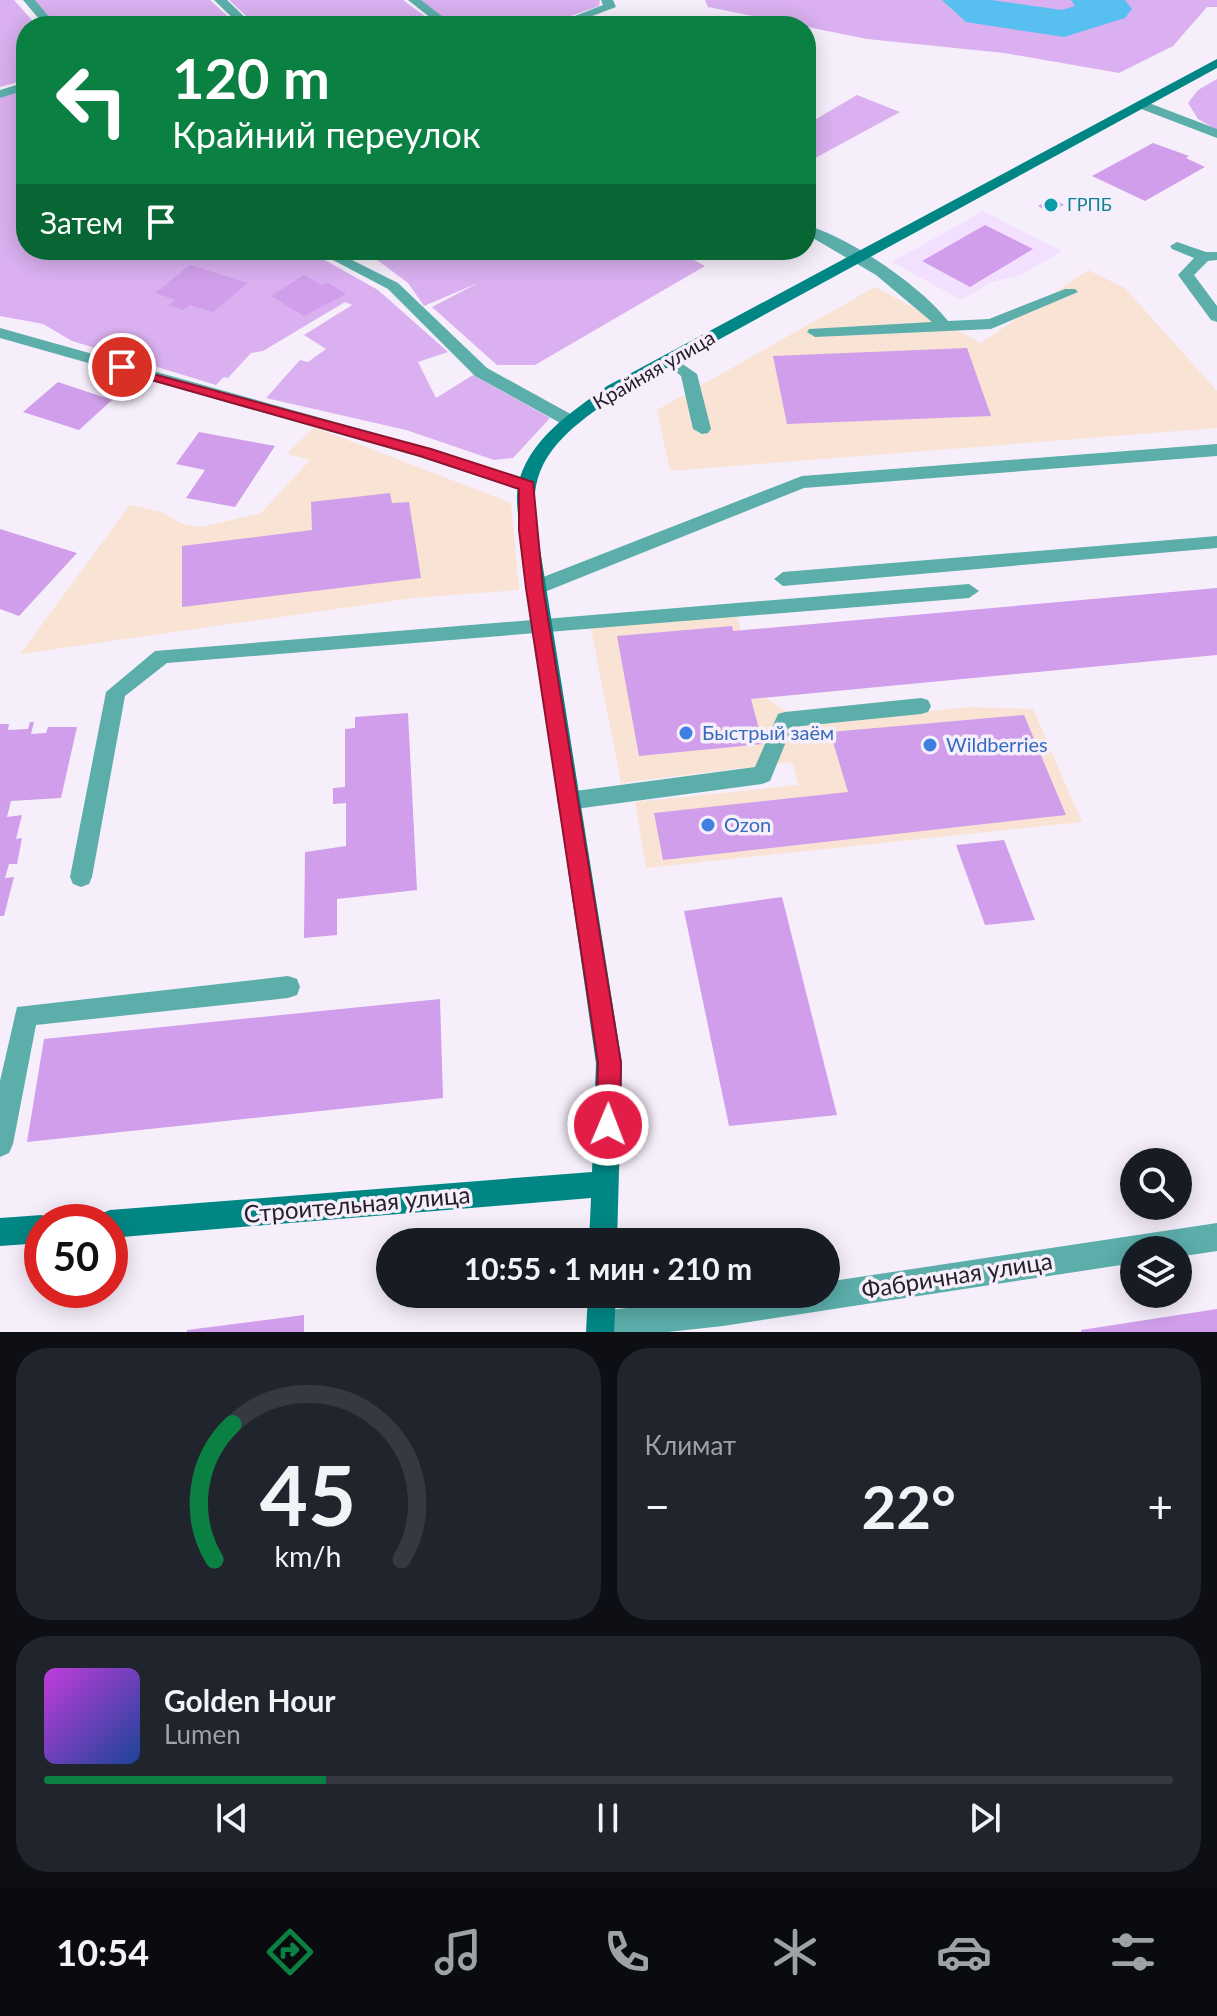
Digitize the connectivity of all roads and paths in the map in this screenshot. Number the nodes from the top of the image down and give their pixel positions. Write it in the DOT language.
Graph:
graph roads {
  1 [pos="29,0"];
  2 [pos="220,0"];
  3 [pos="414,0"];
  4 [pos="607,0"];
  5 [pos="43,16"];
  6 [pos="237,16"];
  7 [pos="436,16"];
  8 [pos="584,16"];
  9 [pos="1217,63"];
  10 [pos="1141,104"];
  11 [pos="1217,134"];
  12 [pos="816,232"];
  13 [pos="1177,246"];
  14 [pos="859,256"];
  15 [pos="1211,256"];
  16 [pos="341,260"];
  17 [pos="1070,292"];
  18 [pos="1217,317"];
  19 [pos="943,326"];
  20 [pos="815,332"];
  21 [pos="0,333"];
  22 [pos="668,359"];
  23 [pos="570,421"];
  24 [pos="702,429"];
  25 [pos="1217,450"];
  26 [pos="527,486"];
  27 [pos="1217,542"];
  28 [pos="783,579"];
  29 [pos="535,588"];
  30 [pos="969,591"];
  31 [pos="541,626"];
  32 [pos="921,706"];
  33 [pos="568,801"];
  34 [pos="81,877"];
  35 [pos="288,987"];
  36 [pos="0,1144"];
  37 [pos="604,1184"];
  38 [pos="128,1223"];
  39 [pos="603,1228"];
  40 [pos="24,1230"];
  41 [pos="0,1232"];
  42 [pos="1217,1237"];
  43 [pos="602,1308"];
  44 [pos="601,1328"];
  1 -- 5 [label="street"];
  2 -- 6 [label="street"];
  3 -- 7 [label="street"];
  4 -- 8 [label="street"];
  9 -- 10 [label="main road, Крайняя улица"];
  10 -- 11 [label="street"];
  10 -- 14 [label="main road, Крайняя улица"];
  12 -- 14 [label="street"];
  13 -- 15 [label="street"];
  14 -- 19 [label="street"];
  14 -- 22 [label="main road, Крайняя улица"];
  15 -- 18 [label="street"];
  16 -- 23 [label="street"];
  17 -- 19 [label="street"];
  19 -- 20 [label="street"];
  21 -- 26 [label="street"];
  22 -- 23 [label="main road, Крайняя улица"];
  22 -- 24 [label="street"];
  23 -- 26 [label="main road, Крайняя улица"];
  25 -- 29 [label="street"];
  26 -- 29 [label="main road, Крайняя улица"];
  27 -- 28 [label="street"];
  29 -- 31 [label="main road, Крайняя улица"];
  30 -- 31 [label="street"];
  31 -- 33 [label="main road, Крайняя улица"];
  31 -- 34 [label="street"];
  32 -- 33 [label="street"];
  33 -- 37 [label="main road, Крайняя улица"];
  35 -- 36 [label="street"];
  37 -- 38 [label="main road, Строительная улица"];
  37 -- 39 [label="main road, Крайняя улица"];
  40 -- 41 [label="main road"];
  42 -- 44 [label="street, Фабричная улица"];
  43 -- 44 [label="main road"];
}
